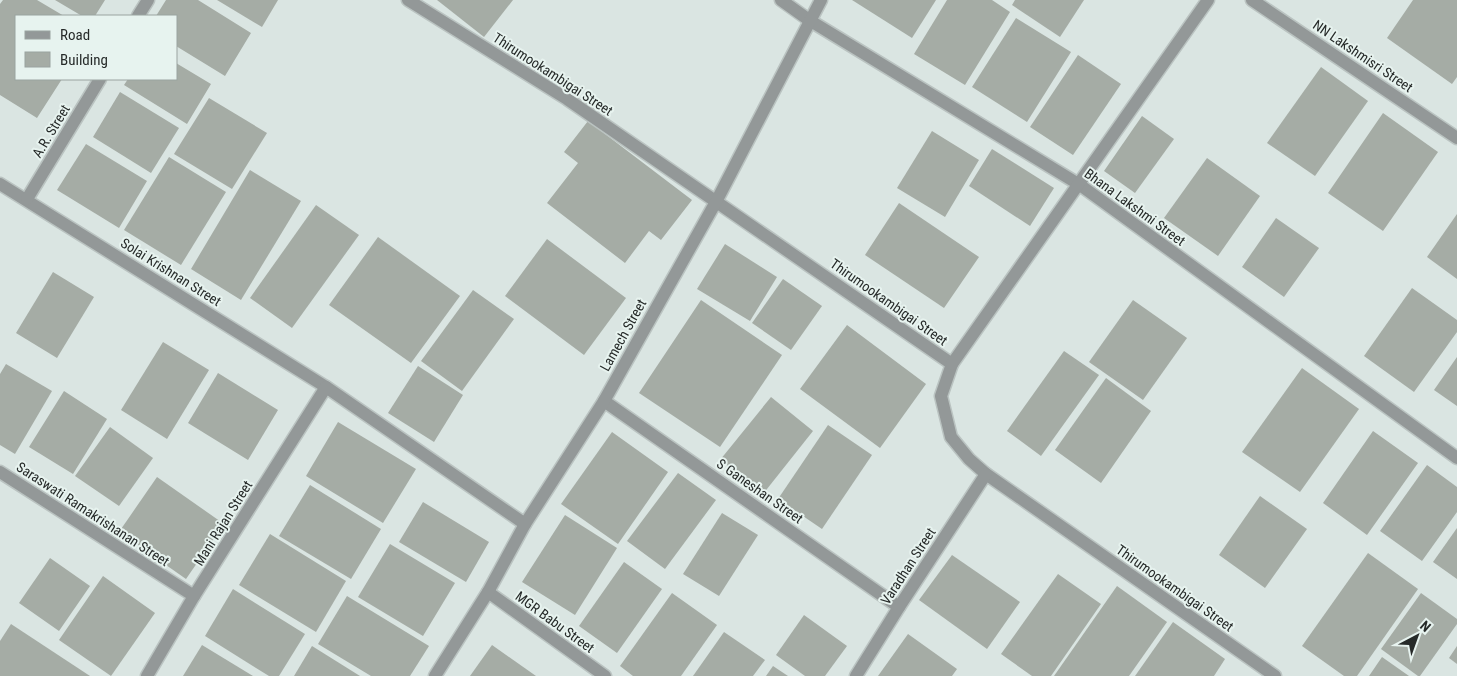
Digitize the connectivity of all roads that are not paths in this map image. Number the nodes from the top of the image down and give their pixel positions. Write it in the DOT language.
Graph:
graph roads {
  1 [pos="148,0"];
  2 [pos="408,0"];
  3 [pos="782,0"];
  4 [pos="821,0"];
  5 [pos="1208,0"];
  6 [pos="1252,0"];
  7 [pos="139,15"];
  8 [pos="809,20"];
  9 [pos="99,80"];
  10 [pos="1457,138"];
  11 [pos="0,184"];
  12 [pos="1080,185"];
  13 [pos="27,200"];
  14 [pos="716,200"];
  15 [pos="952,364"];
  16 [pos="326,387"];
  17 [pos="604,400"];
  18 [pos="1457,458"];
  19 [pos="0,472"];
  20 [pos="986,474"];
  21 [pos="524,524"];
  22 [pos="488,592"];
  23 [pos="194,596"];
  24 [pos="899,607"];
  25 [pos="147,676"];
  26 [pos="435,676"];
  27 [pos="605,676"];
  28 [pos="856,676"];
  29 [pos="1275,676"];
  1 -- 7 [label="street"];
  2 -- 14 [label="street, Thirumookambigai Street"];
  3 -- 8 [label="street, Bhana Lakshmi Street"];
  4 -- 8 [label="street, Lamech Street"];
  5 -- 12 [label="street"];
  6 -- 10 [label="street, NN Lakshmisri Street"];
  8 -- 12 [label="street, Bhana Lakshmi Street"];
  8 -- 14 [label="street, Lamech Street"];
  9 -- 13 [label="street, A.R. Street"];
  11 -- 13 [label="street, Solai Krishnan Street"];
  12 -- 15 [label="street"];
  12 -- 18 [label="street, Bhana Lakshmi Street"];
  13 -- 16 [label="street, Solai Krishnan Street"];
  14 -- 15 [label="street, Thirumookambigai Street"];
  14 -- 17 [label="street, Lamech Street"];
  15 -- 20 [label="street, Thirumookambigai Street"];
  16 -- 21 [label="street, Solai Krishnan Street"];
  16 -- 23 [label="street, Mani Rajan Street"];
  17 -- 21 [label="street, Lamech Street"];
  17 -- 24 [label="street, S Ganeshan Street"];
  19 -- 23 [label="street, Saraswati Ramakrishanan Street"];
  20 -- 24 [label="street, Varadhan Street"];
  20 -- 29 [label="street, Thirumookambigai Street"];
  21 -- 22 [label="street, Lamech Street"];
  22 -- 26 [label="street, Lamech Street"];
  22 -- 27 [label="street, MGR Babu Street"];
  23 -- 25 [label="street, Mani Rajan Street"];
  24 -- 28 [label="street, Varadhan Street"];
}
